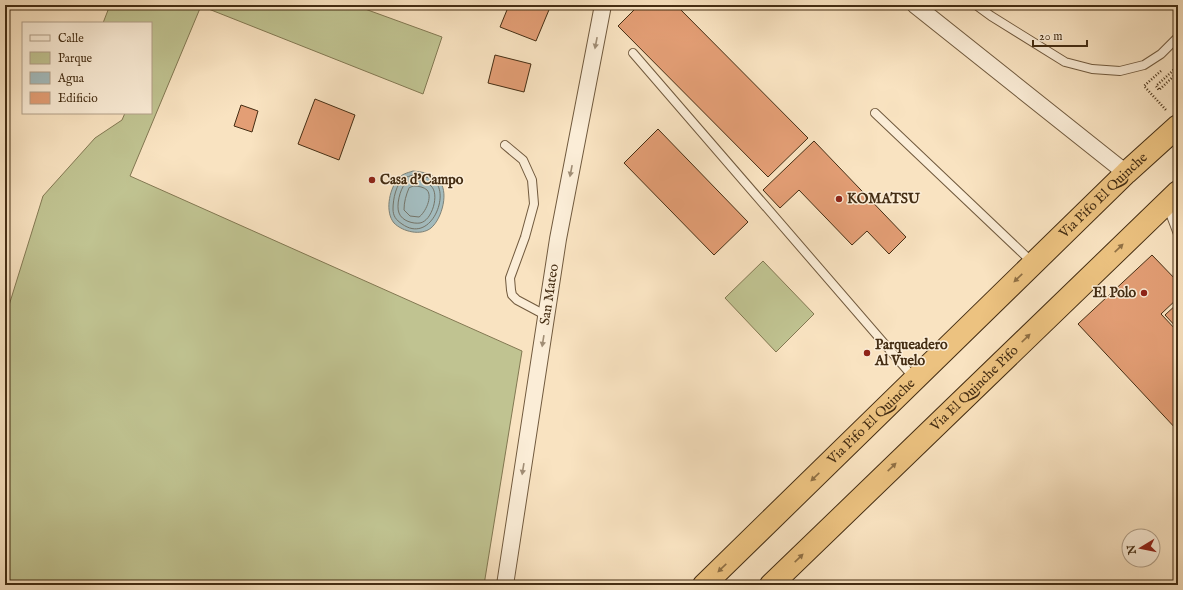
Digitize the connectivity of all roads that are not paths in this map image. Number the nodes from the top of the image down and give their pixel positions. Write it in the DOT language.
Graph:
graph roads {
  1 [pos="603,5"];
  2 [pos="915,5"];
  3 [pos="976,5"];
  4 [pos="1178,37"];
  5 [pos="633,53"];
  6 [pos="875,114"];
  7 [pos="1173,119"];
  8 [pos="505,144"];
  9 [pos="1126,173"];
  10 [pos="1173,199"];
  11 [pos="1178,234"];
  12 [pos="1034,263"];
  13 [pos="547,316"];
  14 [pos="915,379"];
  15 [pos="505,585"];
  16 [pos="704,585"];
  17 [pos="771,585"];
  1 -- 13 [label="street, San Mateo, one-way"];
  2 -- 9 [label="street"];
  3 -- 4 [label="lane"];
  5 -- 14 [label="lane"];
  6 -- 12 [label="lane"];
  7 -- 9 [label="highway, Via Pifo El Quinche"];
  8 -- 13 [label="lane"];
  9 -- 12 [label="highway, Via Pifo El Quinche"];
  10 -- 11 [label="lane"];
  17 -- 10 [label="highway, Via El Quinche Pifo, one-way"];
  12 -- 14 [label="highway, Via Pifo El Quinche, one-way"];
  13 -- 15 [label="street, San Mateo, one-way"];
  14 -- 16 [label="highway, Via Pifo El Quinche, one-way"];
}
